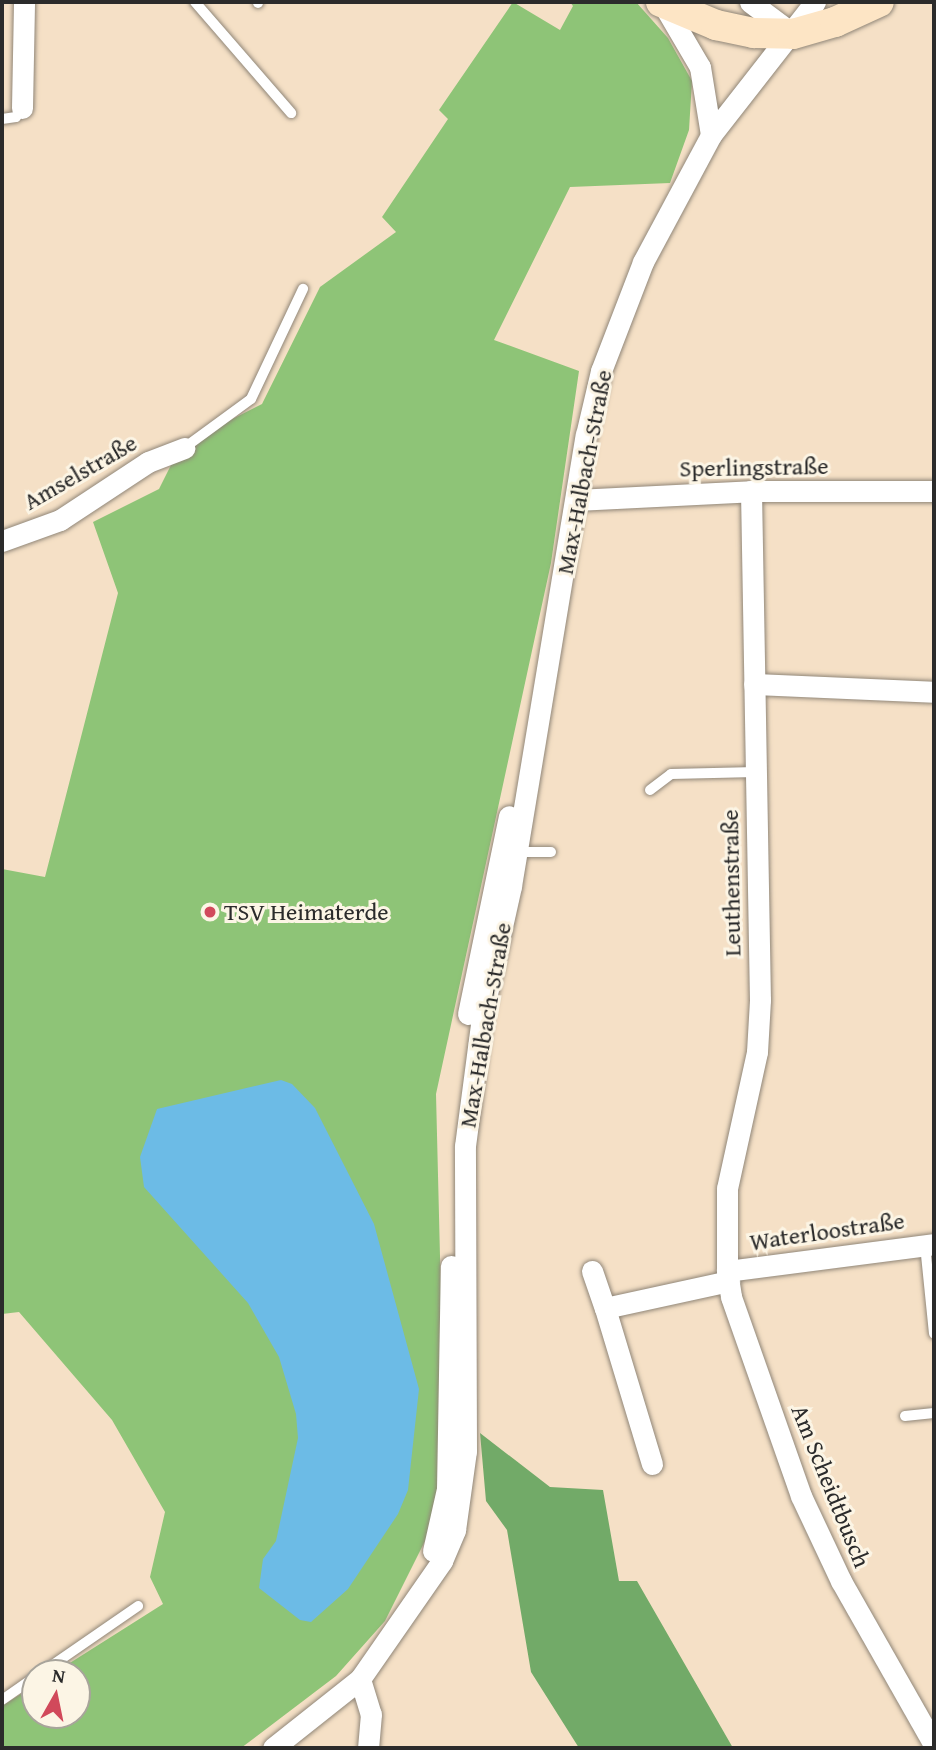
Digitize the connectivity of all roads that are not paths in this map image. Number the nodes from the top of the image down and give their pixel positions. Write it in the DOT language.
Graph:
graph roads {
  1 [pos="24,2"];
  2 [pos="195,2"];
  3 [pos="750,2"];
  4 [pos="815,2"];
  5 [pos="879,2"];
  6 [pos="662,3"];
  7 [pos="793,34"];
  8 [pos="22,108"];
  9 [pos="291,113"];
  10 [pos="2,118"];
  11 [pos="711,135"];
  12 [pos="303,289"];
  13 [pos="184,448"];
  14 [pos="751,491"];
  15 [pos="934,491"];
  16 [pos="576,500"];
  17 [pos="2,541"];
  18 [pos="547,663"];
  19 [pos="754,684"];
  20 [pos="934,692"];
  21 [pos="756,772"];
  22 [pos="650,790"];
  23 [pos="516,852"];
  24 [pos="551,852"];
  25 [pos="929,1244"];
  26 [pos="592,1271"];
  27 [pos="728,1276"];
  28 [pos="605,1308"];
  29 [pos="934,1334"];
  30 [pos="934,1413"];
  31 [pos="905,1416"];
  32 [pos="652,1464"];
  33 [pos="421,1590"];
  34 [pos="138,1606"];
  35 [pos="60,1659"];
  36 [pos="360,1679"];
  37 [pos="21,1687"];
  38 [pos="2,1700"];
  39 [pos="934,1745"];
  40 [pos="273,1748"];
  41 [pos="368,1748"];
  1 -- 8 [label="street"];
  2 -- 9 [label="lane"];
  3 -- 7 [label="street"];
  4 -- 7 [label="street, Max-Halbach-Straße"];
  5 -- 7 [label="street"];
  6 -- 7 [label="street"];
  6 -- 11 [label="street"];
  7 -- 11 [label="street, Max-Halbach-Straße"];
  8 -- 10 [label="lane"];
  11 -- 16 [label="street, Max-Halbach-Straße"];
  12 -- 13 [label="lane"];
  13 -- 17 [label="street, Amselstraße"];
  14 -- 15 [label="street, Sperlingstraße"];
  14 -- 16 [label="street, Sperlingstraße"];
  14 -- 19 [label="street, Leuthenstraße"];
  16 -- 18 [label="street, Max-Halbach-Straße"];
  18 -- 23 [label="street, Max-Halbach-Straße"];
  18 -- 33 [label="street, Max-Halbach-Straße"];
  19 -- 20 [label="street"];
  19 -- 21 [label="street, Leuthenstraße"];
  21 -- 22 [label="lane"];
  21 -- 27 [label="street, Leuthenstraße"];
  23 -- 24 [label="lane"];
  23 -- 33 [label="street, Max-Halbach-Straße"];
  25 -- 27 [label="street, Waterloostraße"];
  25 -- 29 [label="lane"];
  26 -- 28 [label="street"];
  27 -- 28 [label="street, Waterloostraße"];
  27 -- 39 [label="street, Am Scheidtbusch"];
  28 -- 32 [label="street"];
  30 -- 31 [label="lane"];
  33 -- 36 [label="street, Max-Halbach-Straße"];
  34 -- 35 [label="lane"];
  36 -- 40 [label="street, Max-Halbach-Straße"];
  36 -- 41 [label="street"];
  37 -- 38 [label="lane"];
}
